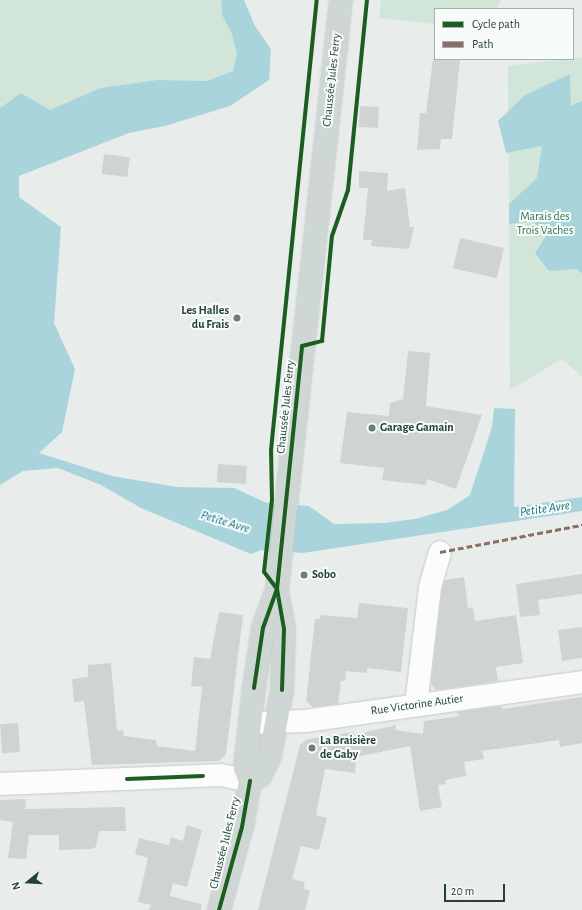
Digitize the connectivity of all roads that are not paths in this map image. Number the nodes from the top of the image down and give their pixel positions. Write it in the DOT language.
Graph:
graph roads {
  1 [pos="341,0"];
  2 [pos="440,552"];
  3 [pos="277,589"];
  4 [pos="582,682"];
  5 [pos="416,706"];
  6 [pos="252,723"];
  7 [pos="277,724"];
  8 [pos="250,781"];
  9 [pos="0,784"];
  10 [pos="220,910"];
  1 -- 3 [label="main road, Chaussée Jules Ferry"];
  2 -- 5 [label="street"];
  3 -- 6 [label="main road, Chaussée Jules Ferry"];
  3 -- 7 [label="main road, Chaussée Jules Ferry"];
  4 -- 5 [label="street, Rue Victorine Autier"];
  5 -- 7 [label="street, Rue Victorine Autier"];
  6 -- 7 [label="street, Rue Victorine Autier"];
  6 -- 8 [label="main road, Chaussée Jules Ferry"];
  7 -- 8 [label="main road, Chaussée Jules Ferry"];
  8 -- 9 [label="street"];
  8 -- 10 [label="main road, Chaussée Jules Ferry"];
}
